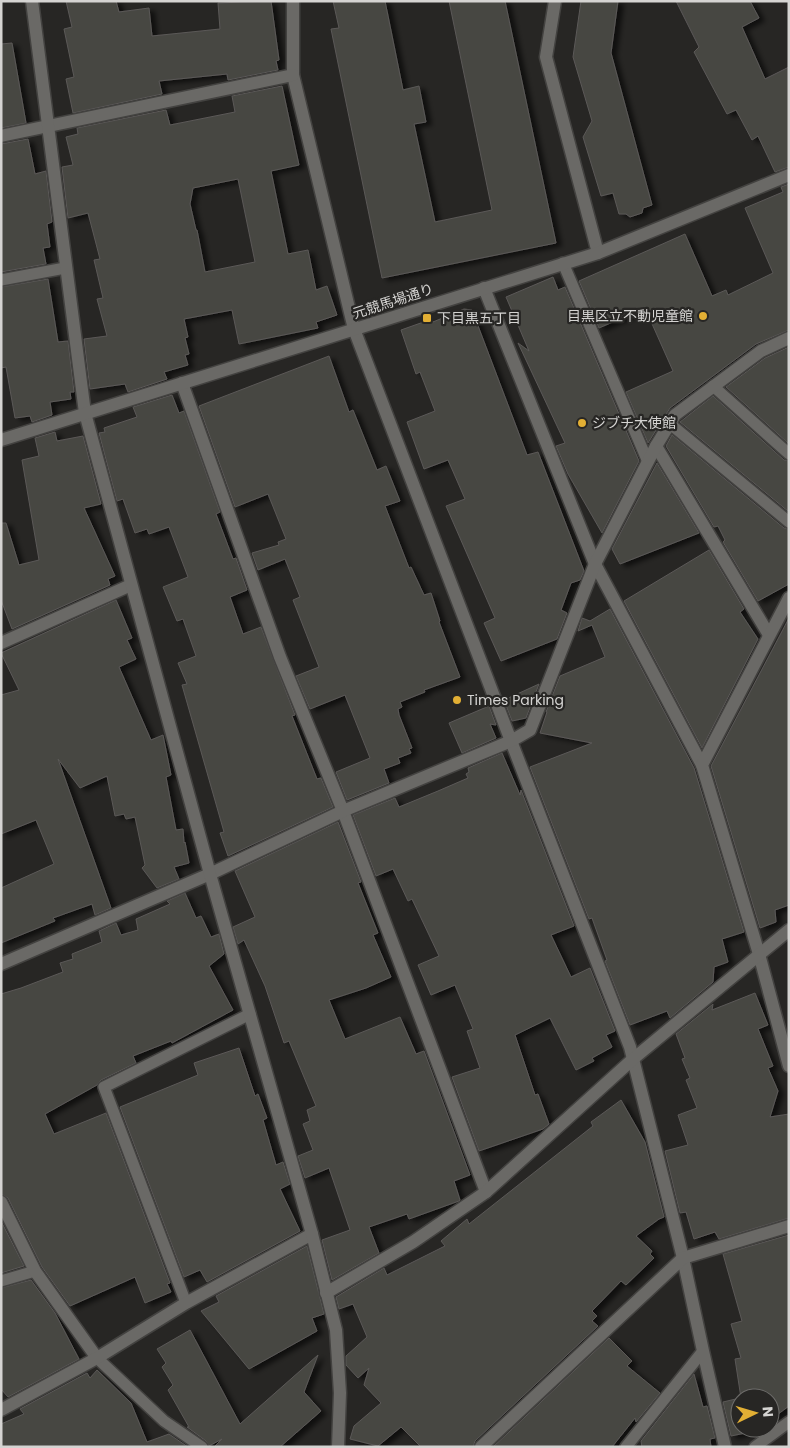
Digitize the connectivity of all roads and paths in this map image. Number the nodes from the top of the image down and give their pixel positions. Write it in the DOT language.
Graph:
graph roads {
  1 [pos="32,1"];
  2 [pos="293,1"];
  3 [pos="555,1"];
  4 [pos="293,75"];
  5 [pos="47,126"];
  6 [pos="1,136"];
  7 [pos="789,175"];
  8 [pos="598,253"];
  9 [pos="563,264"];
  10 [pos="65,268"];
  11 [pos="1,280"];
  12 [pos="484,288"];
  13 [pos="354,330"];
  14 [pos="789,338"];
  15 [pos="182,383"];
  16 [pos="713,386"];
  17 [pos="85,413"];
  18 [pos="670,423"];
  19 [pos="1,440"];
  20 [pos="656,446"];
  21 [pos="789,454"];
  22 [pos="648,462"];
  23 [pos="789,522"];
  24 [pos="595,564"];
  25 [pos="131,585"];
  26 [pos="789,598"];
  27 [pos="770,636"];
  28 [pos="1,643"];
  29 [pos="511,741"];
  30 [pos="702,765"];
  31 [pos="343,811"];
  32 [pos="210,874"];
  33 [pos="789,930"];
  34 [pos="759,954"];
  35 [pos="1,964"];
  36 [pos="250,1014"];
  37 [pos="633,1059"];
  38 [pos="789,1066"];
  39 [pos="486,1192"];
  40 [pos="1,1202"];
  41 [pos="789,1226"];
  42 [pos="312,1234"];
  43 [pos="683,1258"];
  44 [pos="35,1271"];
  45 [pos="1,1282"];
  46 [pos="326,1293"];
  47 [pos="186,1303"];
  48 [pos="703,1351"];
  49 [pos="97,1358"];
  50 [pos="1,1410"];
  51 [pos="789,1422"];
  52 [pos="202,1447"];
  53 [pos="338,1447"];
  54 [pos="481,1447"];
  55 [pos="626,1447"];
  56 [pos="725,1447"];
  57 [pos="755,1447"];
  1 -- 5 [label="street"];
  2 -- 4 [label="street"];
  3 -- 8 [label="street"];
  4 -- 5 [label="street"];
  4 -- 13 [label="street"];
  5 -- 6 [label="street"];
  5 -- 10 [label="street"];
  7 -- 8 [label="street, 元競馬場通り"];
  8 -- 9 [label="street, 元競馬場通り"];
  9 -- 12 [label="street, 元競馬場通り"];
  9 -- 22 [label="lane"];
  10 -- 11 [label="lane"];
  10 -- 17 [label="street"];
  12 -- 13 [label="street, 元競馬場通り"];
  12 -- 24 [label="street"];
  13 -- 15 [label="street, 元競馬場通り"];
  13 -- 29 [label="street"];
  14 -- 16 [label="street"];
  15 -- 17 [label="street, 元競馬場通り"];
  15 -- 31 [label="street"];
  16 -- 18 [label="street"];
  16 -- 21 [label="lane"];
  17 -- 19 [label="street, 元競馬場通り"];
  17 -- 25 [label="street"];
  18 -- 20 [label="street"];
  18 -- 23 [label="lane"];
  20 -- 22 [label="street"];
  20 -- 27 [label="street"];
  22 -- 24 [label="street"];
  24 -- 29 [label="street"];
  24 -- 30 [label="street"];
  25 -- 28 [label="street"];
  25 -- 32 [label="street"];
  26 -- 27 [label="street"];
  27 -- 30 [label="street"];
  29 -- 31 [label="street"];
  29 -- 37 [label="street"];
  30 -- 34 [label="street"];
  31 -- 32 [label="street"];
  31 -- 39 [label="street"];
  32 -- 35 [label="street"];
  32 -- 36 [label="street"];
  33 -- 34 [label="street"];
  34 -- 37 [label="street"];
  34 -- 38 [label="street"];
  36 -- 42 [label="street"];
  36 -- 47 [label="lane"];
  37 -- 39 [label="street"];
  37 -- 43 [label="street"];
  39 -- 46 [label="street"];
  40 -- 44 [label="street"];
  41 -- 43 [label="street"];
  42 -- 46 [label="street"];
  42 -- 47 [label="street"];
  43 -- 48 [label="street"];
  43 -- 54 [label="street"];
  44 -- 45 [label="lane"];
  44 -- 49 [label="street"];
  46 -- 53 [label="street"];
  47 -- 49 [label="street"];
  48 -- 55 [label="lane"];
  48 -- 56 [label="street"];
  49 -- 50 [label="street"];
  49 -- 52 [label="lane"];
  51 -- 57 [label="lane"];
}
